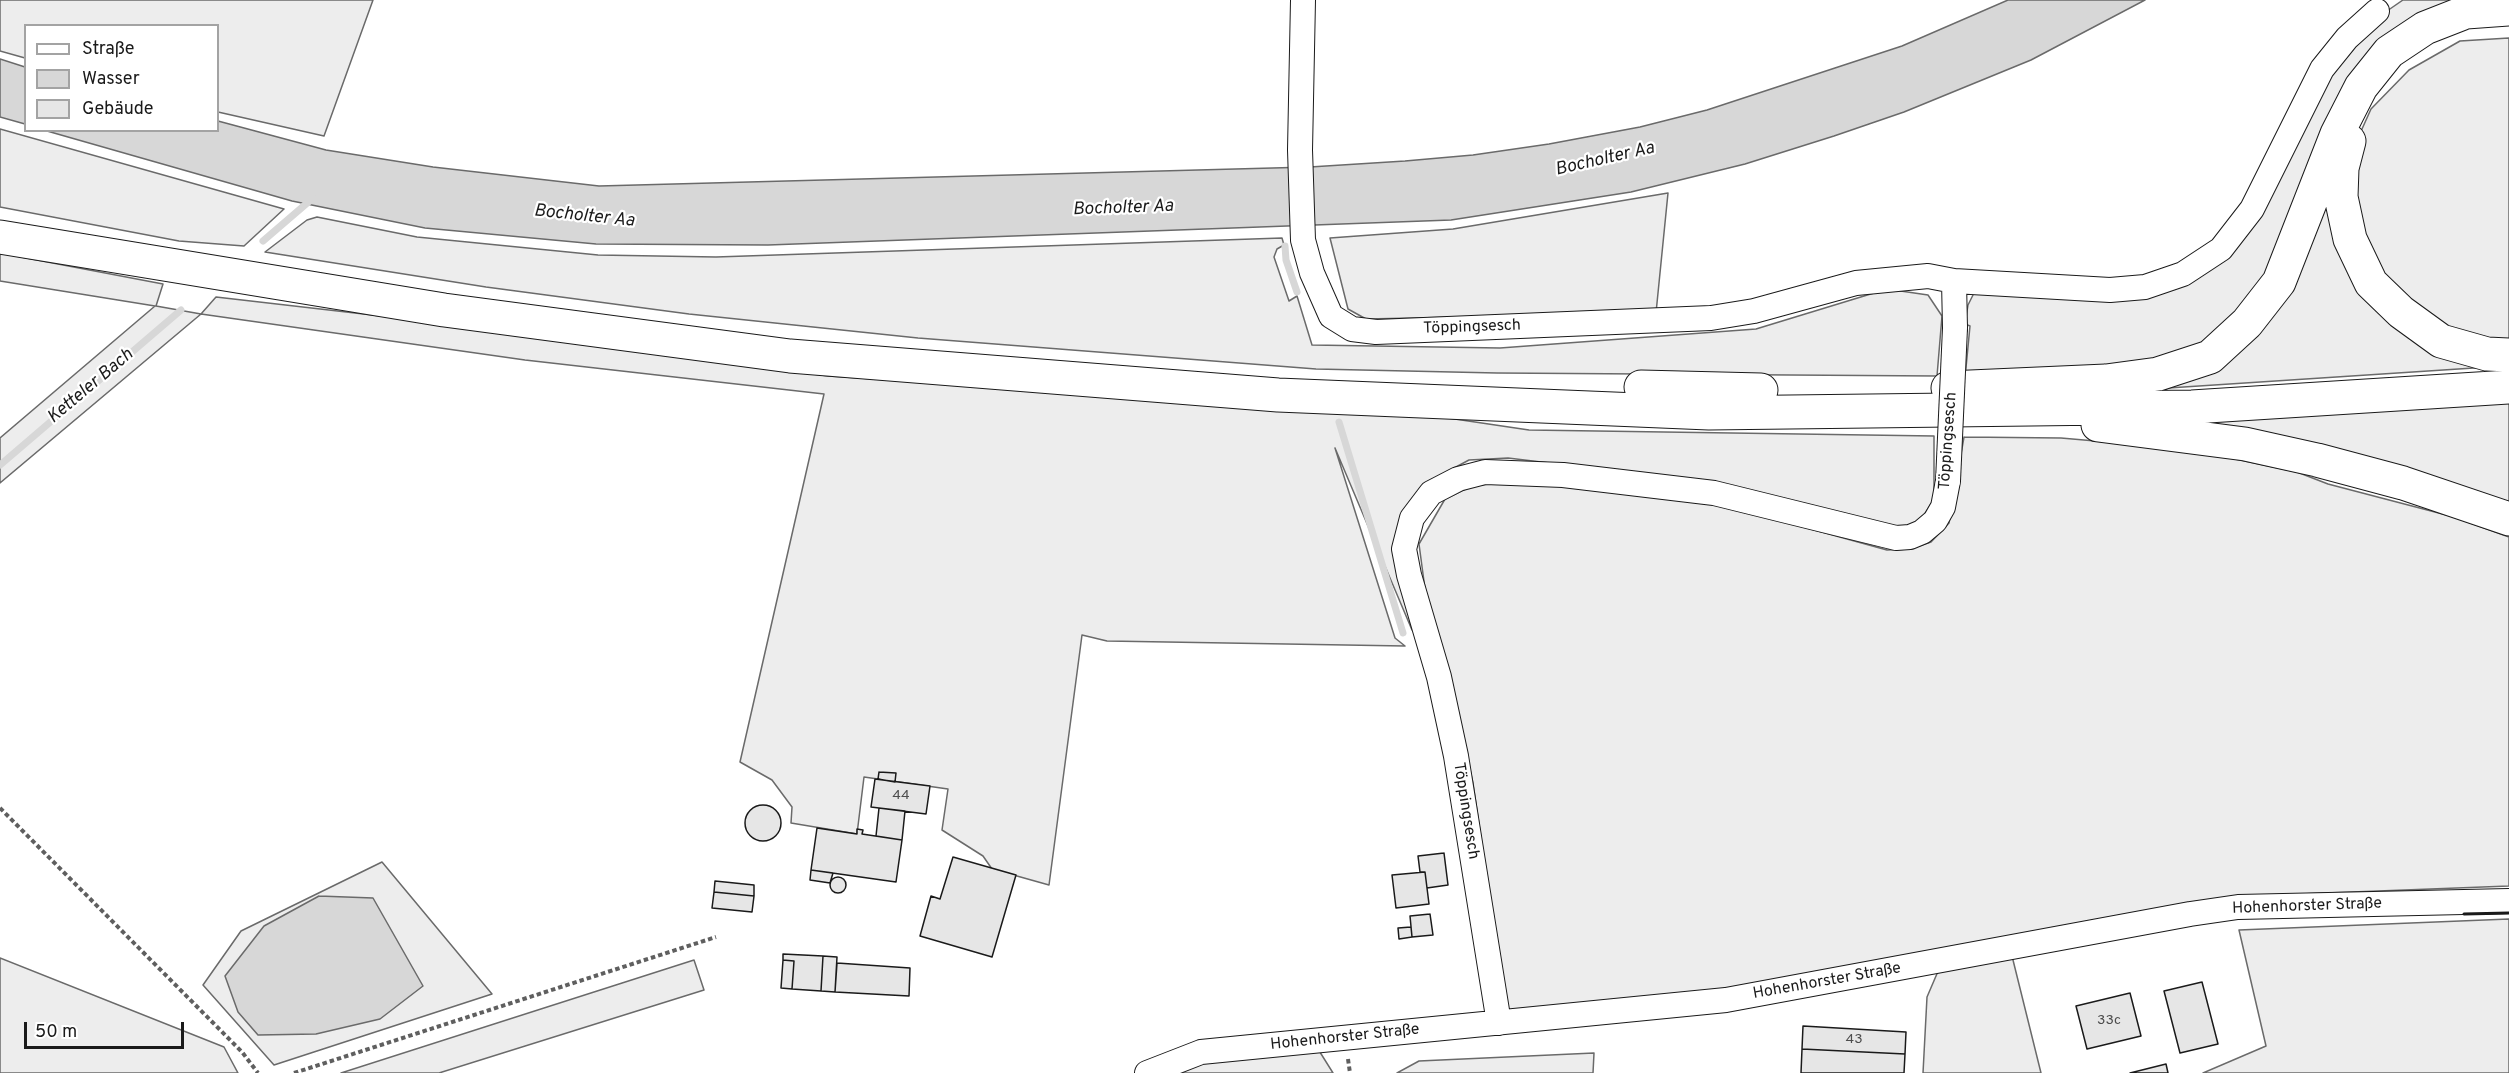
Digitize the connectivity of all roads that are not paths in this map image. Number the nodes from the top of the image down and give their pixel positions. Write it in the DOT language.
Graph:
graph roads {
  1 [pos="1303,0"];
  2 [pos="2509,9"];
  3 [pos="2377,11"];
  4 [pos="2509,26"];
  5 [pos="0,221"];
  6 [pos="0,237"];
  7 [pos="1954,281"];
  8 [pos="2509,355"];
  9 [pos="2509,370"];
  10 [pos="2509,387"];
  11 [pos="1906,394"];
  12 [pos="1977,409"];
  13 [pos="2509,519"];
  14 [pos="2509,901"];
  15 [pos="1499,1023"];
  16 [pos="1147,1073"];
  1 -- 7 [label="street, Töppingsesch"];
  2 -- 11 [label="highway"];
  3 -- 7 [label="street"];
  4 -- 8 [label="highway"];
  5 -- 11 [label="highway"];
  6 -- 12 [label="highway"];
  7 -- 15 [label="street, Töppingsesch, bridge"];
  9 -- 11 [label="highway"];
  10 -- 12 [label="highway"];
  12 -- 13 [label="highway"];
  14 -- 15 [label="street, Hohenhorster Straße"];
  15 -- 16 [label="street, Hohenhorster Straße"];
}
